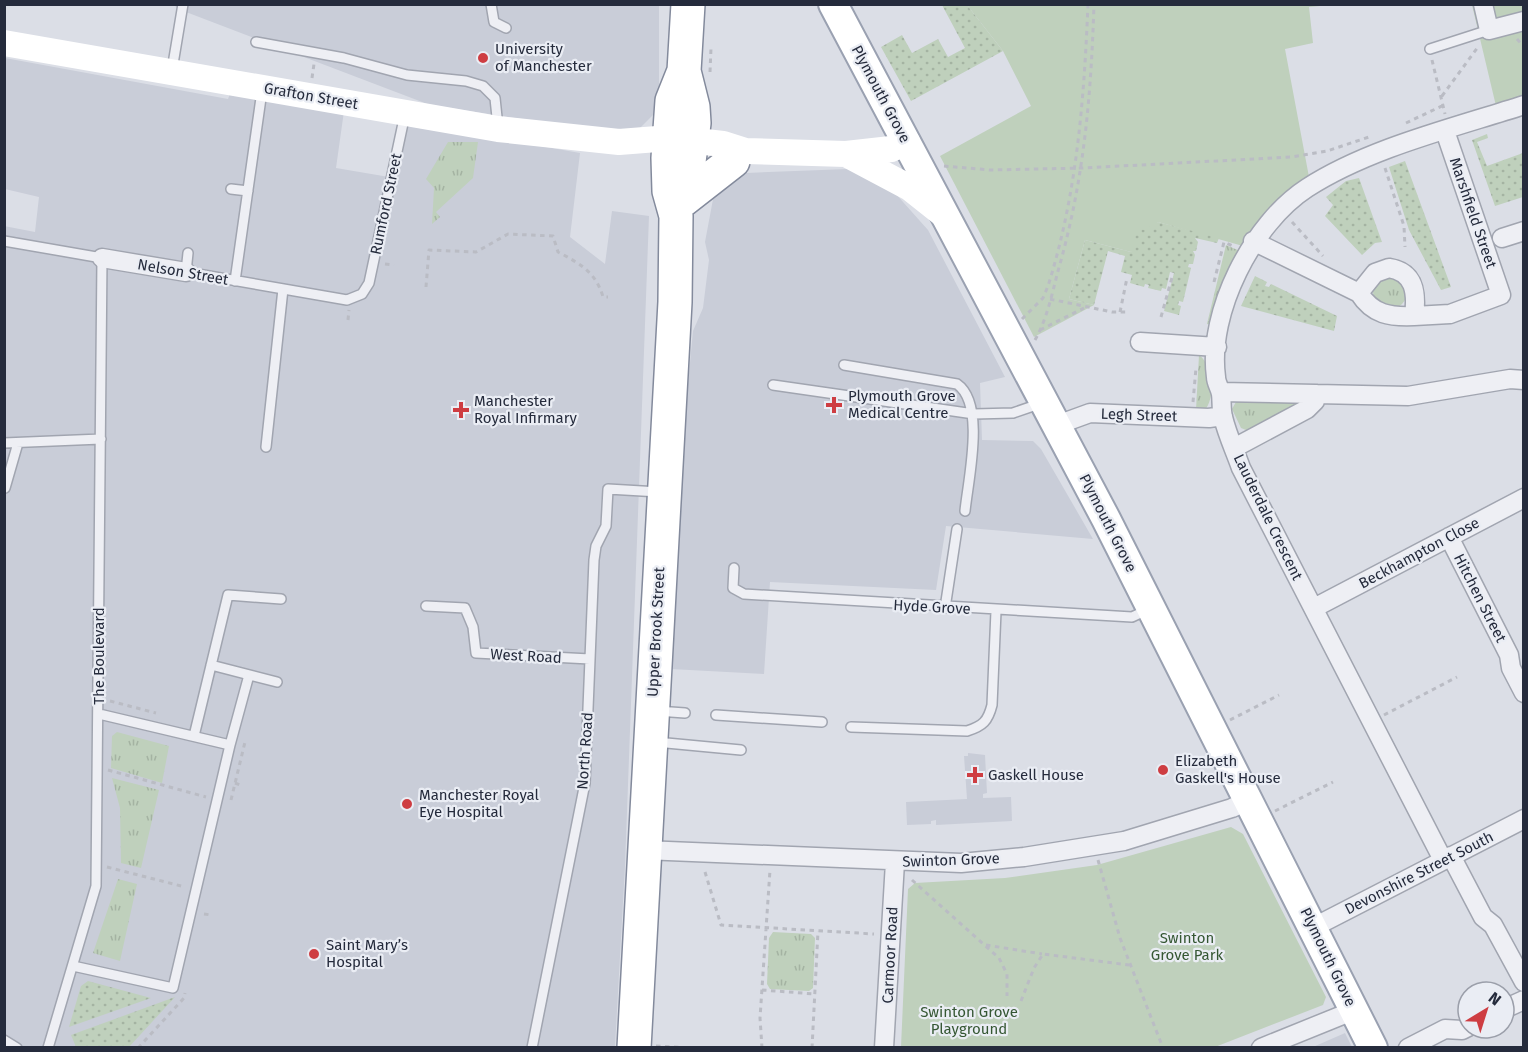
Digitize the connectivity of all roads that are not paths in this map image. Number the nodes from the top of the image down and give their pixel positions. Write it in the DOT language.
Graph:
graph roads {
  1 [pos="183,4"];
  2 [pos="491,4"];
  3 [pos="688,4"];
  4 [pos="833,4"];
  5 [pos="1483,4"];
  6 [pos="1524,21"];
  7 [pos="506,28"];
  8 [pos="1486,36"];
  9 [pos="256,42"];
  10 [pos="4,43"];
  11 [pos="1430,49"];
  12 [pos="172,72"];
  13 [pos="262,87"];
  14 [pos="1524,105"];
  15 [pos="405,112"];
  16 [pos="498,129"];
  17 [pos="1445,131"];
  18 [pos="907,142"];
  19 [pos="679,150"];
  20 [pos="846,154"];
  21 [pos="739,156"];
  22 [pos="231,189"];
  23 [pos="248,191"];
  24 [pos="680,208"];
  25 [pos="944,215"];
  26 [pos="1524,231"];
  27 [pos="1503,238"];
  28 [pos="4,241"];
  29 [pos="1253,241"];
  30 [pos="188,252"];
  31 [pos="102,258"];
  32 [pos="186,272"];
  33 [pos="235,281"];
  34 [pos="284,289"];
  35 [pos="1359,293"];
  36 [pos="362,294"];
  37 [pos="1414,316"];
  38 [pos="1140,342"];
  39 [pos="1217,347"];
  40 [pos="844,365"];
  41 [pos="1524,380"];
  42 [pos="773,385"];
  43 [pos="1221,392"];
  44 [pos="1316,394"];
  45 [pos="974,414"];
  46 [pos="1051,414"];
  47 [pos="1223,416"];
  48 [pos="100,439"];
  49 [pos="4,443"];
  50 [pos="18,443"];
  51 [pos="266,447"];
  52 [pos="1234,448"];
  53 [pos="4,488"];
  54 [pos="664,492"];
  55 [pos="1524,498"];
  56 [pos="965,511"];
  57 [pos="957,529"];
  58 [pos="1449,537"];
  59 [pos="734,568"];
  60 [pos="281,599"];
  61 [pos="426,606"];
  62 [pos="945,608"];
  63 [pos="1151,608"];
  64 [pos="1314,608"];
  65 [pos="996,610"];
  66 [pos="1516,651"];
  67 [pos="590,659"];
  68 [pos="211,665"];
  69 [pos="249,675"];
  70 [pos="277,682"];
  71 [pos="1524,693"];
  72 [pos="685,713"];
  73 [pos="99,714"];
  74 [pos="716,715"];
  75 [pos="822,722"];
  76 [pos="651,726"];
  77 [pos="852,727"];
  78 [pos="194,736"];
  79 [pos="230,745"];
  80 [pos="741,750"];
  81 [pos="1254,810"];
  82 [pos="1524,819"];
  83 [pos="644,850"];
  84 [pos="1447,858"];
  85 [pos="895,862"];
  86 [pos="1314,927"];
  87 [pos="73,966"];
  88 [pos="1524,982"];
  89 [pos="1355,1010"];
  90 [pos="1456,1030"];
  91 [pos="4,1040"];
  92 [pos="641,1046"];
  93 [pos="18,1047"];
  94 [pos="48,1047"];
  95 [pos="532,1047"];
  96 [pos="884,1047"];
  97 [pos="1264,1047"];
  98 [pos="1373,1047"];
  99 [pos="1408,1047"];
  1 -- 12 [label="lane"];
  2 -- 7 [label="lane"];
  3 -- 19 [label="highway, Upper Brook Street"];
  4 -- 18 [label="main road, Plymouth Grove"];
  5 -- 8 [label="street"];
  6 -- 8 [label="street"];
  8 -- 11 [label="lane"];
  9 -- 16 [label="lane"];
  10 -- 12 [label="street, Grafton Street"];
  12 -- 13 [label="street, Grafton Street"];
  13 -- 15 [label="street, Grafton Street"];
  13 -- 23 [label="lane"];
  14 -- 17 [label="street, Lauderdale Crescent"];
  15 -- 16 [label="street, Grafton Street"];
  15 -- 36 [label="lane, Rumford Street"];
  16 -- 19 [label="street, Grafton Street"];
  17 -- 29 [label="street, Lauderdale Crescent"];
  17 -- 37 [label="street, Marshfield Street"];
  18 -- 20 [label="street, Grafton Street"];
  18 -- 25 [label="main road, Plymouth Grove"];
  19 -- 21 [label="street, Grafton Street"];
  19 -- 24 [label="highway, Upper Brook Street"];
  20 -- 21 [label="street, Grafton Street"];
  20 -- 25 [label="street"];
  21 -- 24 [label="highway"];
  22 -- 23 [label="lane"];
  23 -- 33 [label="lane"];
  24 -- 54 [label="highway, Upper Brook Street"];
  25 -- 46 [label="main road, Plymouth Grove"];
  26 -- 27 [label="street, Marshfield Street"];
  28 -- 31 [label="lane, Nelson Street"];
  29 -- 35 [label="street, Marshfield Street"];
  29 -- 39 [label="street, Lauderdale Crescent"];
  30 -- 32 [label="lane"];
  31 -- 32 [label="street, Nelson Street"];
  31 -- 48 [label="lane, The Boulevard"];
  32 -- 33 [label="lane, Nelson Street"];
  33 -- 34 [label="lane, Nelson Street"];
  34 -- 36 [label="lane, Nelson Street"];
  34 -- 51 [label="lane"];
  35 -- 37 [label="street, Marshfield Street"];
  35 -- 37 [label="street"];
  38 -- 39 [label="street"];
  39 -- 43 [label="street, Lauderdale Crescent"];
  40 -- 45 [label="lane"];
  41 -- 44 [label="street"];
  42 -- 45 [label="lane"];
  43 -- 44 [label="street"];
  43 -- 47 [label="street, Lauderdale Crescent"];
  44 -- 52 [label="street"];
  45 -- 46 [label="lane"];
  45 -- 56 [label="lane"];
  46 -- 47 [label="street, Legh Street"];
  46 -- 63 [label="main road, Plymouth Grove"];
  47 -- 52 [label="street, Lauderdale Crescent"];
  48 -- 50 [label="lane"];
  48 -- 73 [label="lane, The Boulevard"];
  49 -- 50 [label="lane"];
  50 -- 53 [label="lane"];
  52 -- 64 [label="street, Lauderdale Crescent"];
  54 -- 67 [label="lane, North Road"];
  54 -- 76 [label="highway, Upper Brook Street"];
  55 -- 58 [label="street, Beckhampton Close"];
  57 -- 62 [label="lane"];
  58 -- 64 [label="street, Beckhampton Close"];
  58 -- 66 [label="street, Hitchen Street"];
  59 -- 62 [label="lane, Hyde Grove"];
  60 -- 68 [label="lane"];
  61 -- 67 [label="lane, West Road"];
  62 -- 65 [label="lane, Hyde Grove"];
  63 -- 65 [label="lane, Hyde Grove"];
  63 -- 81 [label="main road, Plymouth Grove"];
  64 -- 84 [label="street, Lauderdale Crescent"];
  65 -- 77 [label="lane"];
  66 -- 71 [label="street, Hitchen Street"];
  67 -- 95 [label="lane, North Road"];
  68 -- 69 [label="lane"];
  68 -- 78 [label="lane"];
  69 -- 70 [label="lane"];
  69 -- 79 [label="lane"];
  72 -- 76 [label="lane"];
  73 -- 78 [label="lane"];
  73 -- 87 [label="lane, The Boulevard"];
  74 -- 75 [label="lane"];
  76 -- 80 [label="lane"];
  76 -- 83 [label="highway, Upper Brook Street"];
  78 -- 79 [label="lane"];
  79 -- 87 [label="lane"];
  81 -- 85 [label="street, Swinton Grove"];
  81 -- 86 [label="main road, Plymouth Grove"];
  82 -- 84 [label="street, Devonshire Street South"];
  83 -- 85 [label="street, Swinton Grove"];
  83 -- 92 [label="highway, Upper Brook Street"];
  84 -- 86 [label="street, Devonshire Street South"];
  84 -- 88 [label="street, Lauderdale Crescent"];
  85 -- 96 [label="street, Carmoor Road"];
  86 -- 89 [label="main road, Plymouth Grove"];
  87 -- 94 [label="lane, The Boulevard"];
  89 -- 97 [label="street"];
  89 -- 98 [label="main road, Plymouth Grove"];
  90 -- 99 [label="street"];
  91 -- 93 [label="lane"];
}
